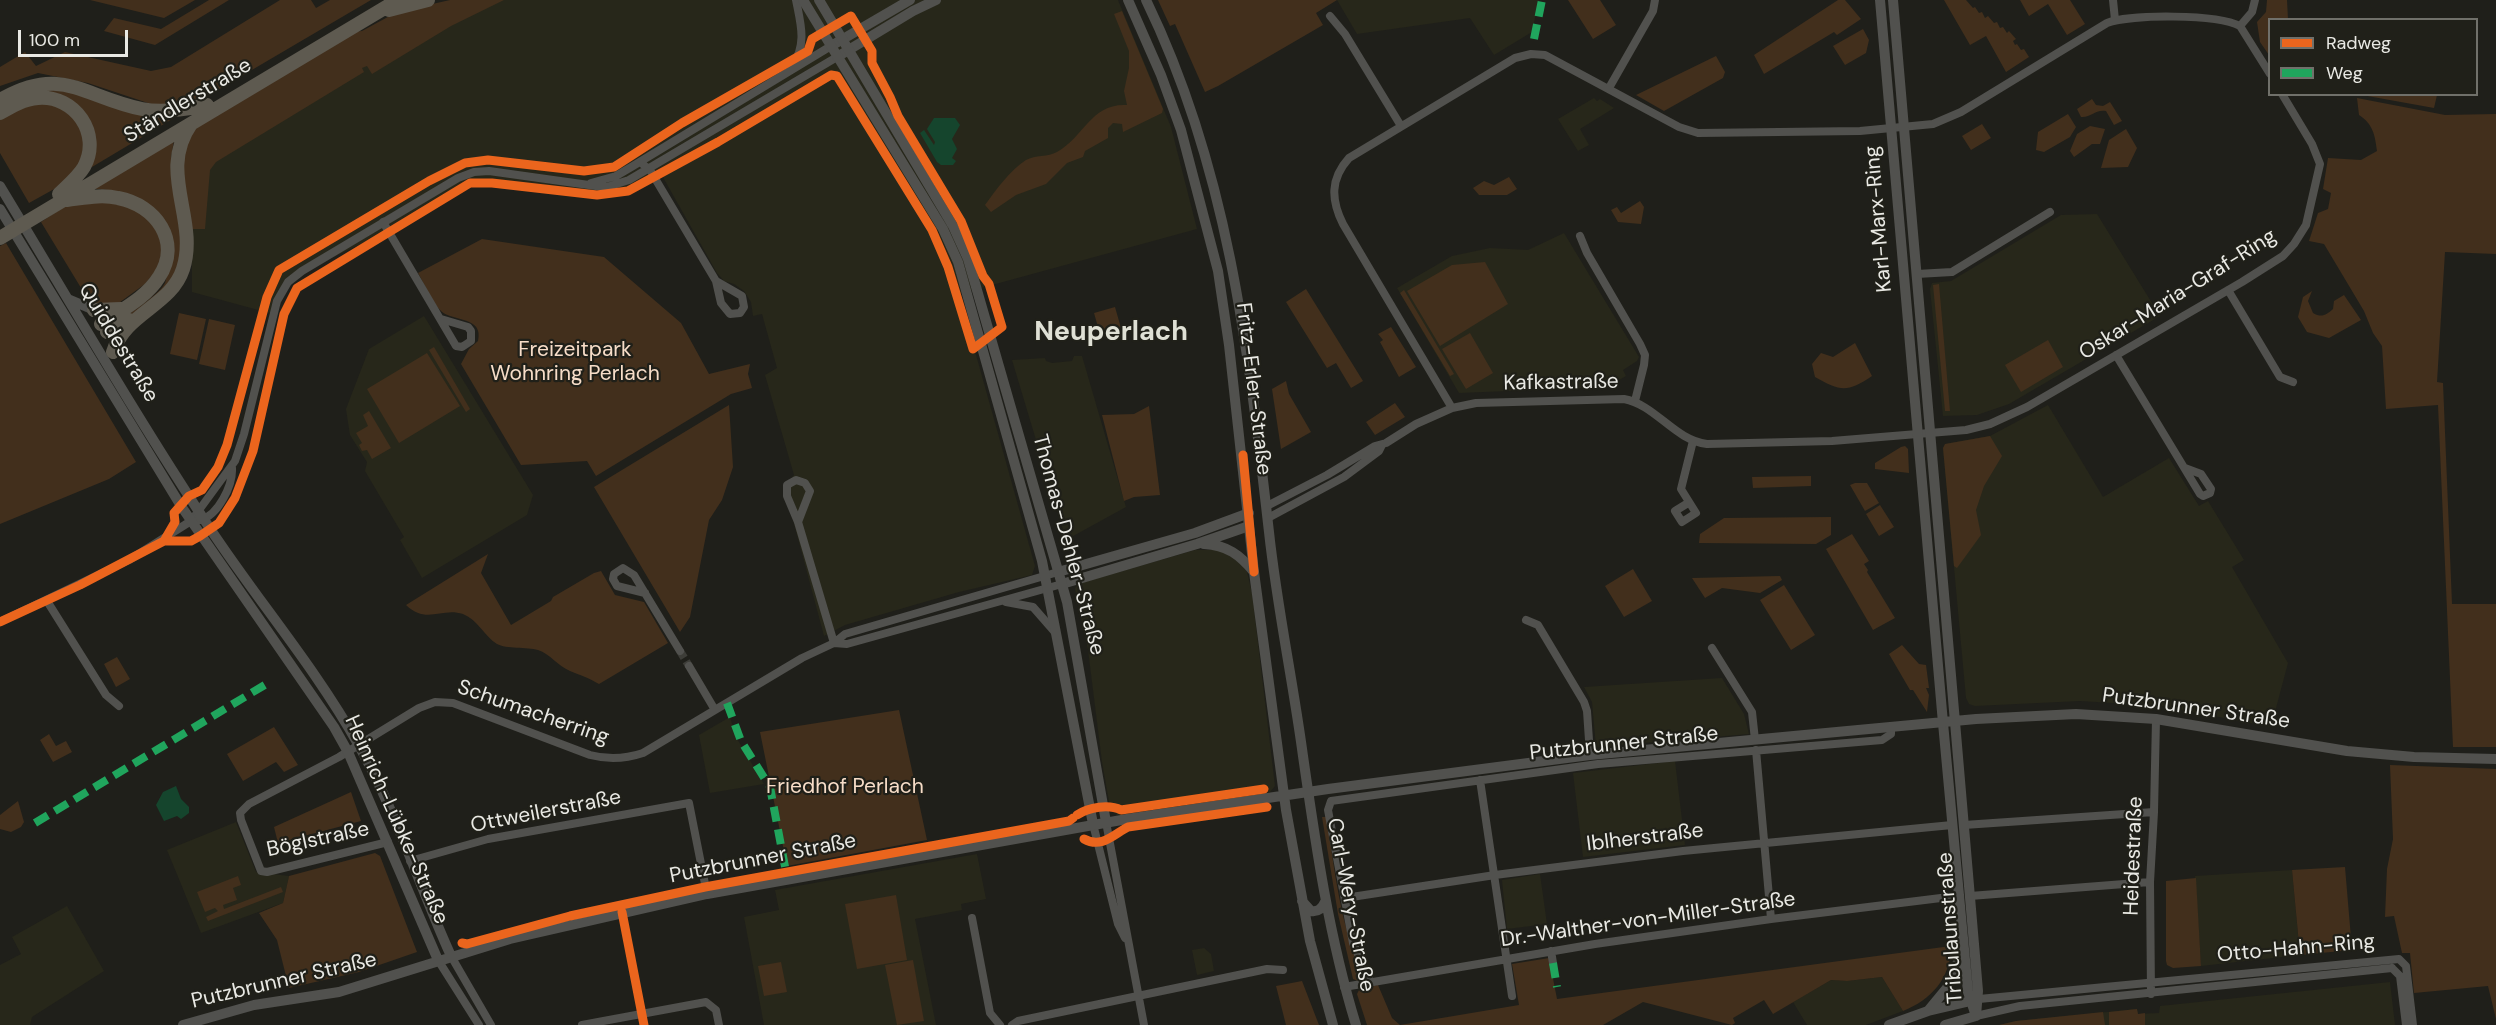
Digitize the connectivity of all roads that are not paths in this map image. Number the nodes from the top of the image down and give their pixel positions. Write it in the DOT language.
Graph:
graph roads {
  1 [pos="398,0"];
  2 [pos="429,0"];
  3 [pos="796,0"];
  4 [pos="803,0"];
  5 [pos="819,0"];
  6 [pos="910,0"];
  7 [pos="936,0"];
  8 [pos="1128,0"];
  9 [pos="1146,0"];
  10 [pos="1655,0"];
  11 [pos="1880,0"];
  12 [pos="1893,0"];
  13 [pos="2113,0"];
  14 [pos="2255,0"];
  15 [pos="382,5"];
  16 [pos="1330,16"];
  17 [pos="2115,20"];
  18 [pos="2240,26"];
  19 [pos="842,39"];
  20 [pos="831,46"];
  21 [pos="849,50"];
  22 [pos="837,57"];
  23 [pos="789,70"];
  24 [pos="2268,71"];
  25 [pos="1609,88"];
  26 [pos="2283,96"];
  27 [pos="0,100"];
  28 [pos="207,105"];
  29 [pos="0,113"];
  30 [pos="192,123"];
  31 [pos="1401,126"];
  32 [pos="1904,127"];
  33 [pos="1891,128"];
  34 [pos="640,162"];
  35 [pos="650,170"];
  36 [pos="589,183"];
  37 [pos="0,186"];
  38 [pos="1200,198"];
  39 [pos="55,200"];
  40 [pos="1219,202"];
  41 [pos="0,209"];
  42 [pos="2050,212"];
  43 [pos="383,222"];
  44 [pos="0,229"];
  45 [pos="1580,236"];
  46 [pos="0,238"];
  47 [pos="1917,274"];
  48 [pos="716,281"];
  49 [pos="969,282"];
  50 [pos="2228,290"];
  51 [pos="68,299"];
  52 [pos="123,309"];
  53 [pos="94,310"];
  54 [pos="144,311"];
  55 [pos="441,319"];
  56 [pos="104,328"];
  57 [pos="90,336"];
  58 [pos="80,342"];
  59 [pos="113,352"];
  60 [pos="2116,355"];
  61 [pos="114,376"];
  62 [pos="2293,382"];
  63 [pos="1635,401"];
  64 [pos="1452,408"];
  65 [pos="1930,433"];
  66 [pos="1917,434"];
  67 [pos="1693,441"];
  68 [pos="1382,445"];
  69 [pos="2185,468"];
  70 [pos="1688,503"];
  71 [pos="1266,506"];
  72 [pos="1248,513"];
  73 [pos="201,515"];
  74 [pos="1268,518"];
  75 [pos="191,521"];
  76 [pos="798,522"];
  77 [pos="1249,526"];
  78 [pos="1197,544"];
  79 [pos="1058,572"];
  80 [pos="1254,572"];
  81 [pos="1045,576"];
  82 [pos="1062,584"];
  83 [pos="1048,588"];
  84 [pos="645,593"];
  85 [pos="48,600"];
  86 [pos="996,602"];
  87 [pos="1526,620"];
  88 [pos="0,622"];
  89 [pos="1059,638"];
  90 [pos="834,643"];
  91 [pos="1712,648"];
  92 [pos="680,651"];
  93 [pos="689,666"];
  94 [pos="119,706"];
  95 [pos="715,710"];
  96 [pos="2156,719"];
  97 [pos="1949,722"];
  98 [pos="359,745"];
  99 [pos="1756,745"];
  100 [pos="348,752"];
  101 [pos="1590,755"];
  102 [pos="2496,759"];
  103 [pos="1480,780"];
  104 [pos="1346,786"];
  105 [pos="1308,792"];
  106 [pos="1284,795"];
  107 [pos="1354,797"];
  108 [pos="2154,812"];
  109 [pos="1106,822"];
  110 [pos="1093,825"];
  111 [pos="1952,825"];
  112 [pos="1964,825"];
  113 [pos="388,842"];
  114 [pos="1764,843"];
  115 [pos="410,861"];
  116 [pos="1495,875"];
  117 [pos="2150,882"];
  118 [pos="706,894"];
  119 [pos="1957,896"];
  120 [pos="1970,896"];
  121 [pos="1345,898"];
  122 [pos="1302,900"];
  123 [pos="1325,902"];
  124 [pos="972,918"];
  125 [pos="1771,919"];
  126 [pos="1127,942"];
  127 [pos="1964,947"];
  128 [pos="1551,951"];
  129 [pos="452,956"];
  130 [pos="1507,958"];
  131 [pos="2392,959"];
  132 [pos="438,960"];
  133 [pos="1553,963"];
  134 [pos="2392,968"];
  135 [pos="1283,970"];
  136 [pos="1370,981"];
  137 [pos="2151,982"];
  138 [pos="1344,987"];
  139 [pos="2151,994"];
  140 [pos="1512,996"];
  141 [pos="1138,997"];
  142 [pos="1974,1000"];
  143 [pos="1928,1011"];
  144 [pos="1976,1016"];
  145 [pos="201,1022"];
  146 [pos="183,1025"];
  147 [pos="478,1025"];
  148 [pos="491,1025"];
  149 [pos="582,1025"];
  150 [pos="719,1025"];
  151 [pos="1000,1025"];
  152 [pos="1012,1025"];
  153 [pos="1144,1025"];
  154 [pos="1333,1025"];
  155 [pos="1356,1025"];
  156 [pos="1889,1025"];
  157 [pos="1945,1025"];
  158 [pos="2406,1025"];
  159 [pos="2413,1025"];
  1 -- 15 [label="highway, Ständlerstraße"];
  2 -- 15 [label="highway"];
  3 -- 23 [label="street"];
  4 -- 20 [label="main road, Thomas-Dehler-Straße"];
  5 -- 19 [label="main road, Thomas-Dehler-Straße"];
  6 -- 19 [label="main road"];
  7 -- 21 [label="main road"];
  8 -- 38 [label="main road, Fritz-Erler-Straße"];
  9 -- 40 [label="main road, Fritz-Erler-Straße"];
  10 -- 25 [label="street"];
  11 -- 33 [label="main road, Karl-Marx-Ring"];
  12 -- 32 [label="main road, Karl-Marx-Ring"];
  13 -- 17 [label="street"];
  14 -- 18 [label="street"];
  15 -- 28 [label="highway, Ständlerstraße"];
  15 -- 30 [label="highway, Ständlerstraße"];
  16 -- 31 [label="street"];
  17 -- 18 [label="street"];
  17 -- 32 [label="street"];
  18 -- 24 [label="street"];
  19 -- 20 [label="main road"];
  19 -- 21 [label="main road, Thomas-Dehler-Straße"];
  20 -- 22 [label="main road, Thomas-Dehler-Straße"];
  20 -- 23 [label="street"];
  21 -- 22 [label="main road"];
  21 -- 49 [label="main road, Thomas-Dehler-Straße"];
  22 -- 35 [label="street"];
  22 -- 49 [label="main road, Thomas-Dehler-Straße"];
  23 -- 34 [label="street"];
  25 -- 31 [label="street"];
  25 -- 33 [label="street"];
  26 -- 50 [label="street, Oskar-Maria-Graf-Ring"];
  27 -- 28 [label="highway"];
  28 -- 39 [label="highway, Ständlerstraße"];
  29 -- 39 [label="highway"];
  30 -- 39 [label="highway, Ständlerstraße"];
  30 -- 54 [label="highway"];
  31 -- 64 [label="street"];
  32 -- 33 [label="street"];
  32 -- 47 [label="main road, Karl-Marx-Ring"];
  33 -- 66 [label="main road, Karl-Marx-Ring"];
  34 -- 35 [label="street"];
  34 -- 36 [label="street"];
  35 -- 36 [label="street"];
  35 -- 48 [label="street"];
  36 -- 43 [label="street"];
  37 -- 51 [label="main road, Quiddestraße"];
  38 -- 40 [label="main road"];
  38 -- 72 [label="main road, Fritz-Erler-Straße"];
  39 -- 44 [label="highway, Ständlerstraße"];
  39 -- 46 [label="highway, Ständlerstraße"];
  39 -- 52 [label="highway"];
  40 -- 71 [label="main road, Fritz-Erler-Straße"];
  41 -- 58 [label="main road, Quiddestraße"];
  42 -- 47 [label="street"];
  43 -- 55 [label="street"];
  43 -- 73 [label="street"];
  45 -- 63 [label="street"];
  47 -- 65 [label="main road, Karl-Marx-Ring"];
  48 -- 48 [label="street"];
  49 -- 79 [label="main road, Thomas-Dehler-Straße"];
  49 -- 81 [label="main road, Thomas-Dehler-Straße"];
  50 -- 60 [label="street, Oskar-Maria-Graf-Ring"];
  50 -- 62 [label="street"];
  51 -- 53 [label="main road"];
  51 -- 57 [label="main road, Quiddestraße"];
  52 -- 53 [label="highway"];
  52 -- 56 [label="highway"];
  54 -- 56 [label="highway"];
  54 -- 59 [label="highway"];
  56 -- 57 [label="main road"];
  57 -- 58 [label="main road"];
  57 -- 61 [label="main road, Quiddestraße"];
  58 -- 75 [label="main road, Quiddestraße"];
  59 -- 61 [label="main road"];
  60 -- 65 [label="street, Oskar-Maria-Graf-Ring"];
  60 -- 69 [label="street"];
  61 -- 73 [label="main road, Quiddestraße"];
  63 -- 64 [label="street, Kafkastraße"];
  63 -- 67 [label="street, Kafkastraße"];
  64 -- 68 [label="street, Kafkastraße"];
  65 -- 66 [label="street"];
  65 -- 97 [label="main road, Karl-Marx-Ring"];
  66 -- 67 [label="street, Kafkastraße"];
  66 -- 97 [label="main road, Karl-Marx-Ring"];
  67 -- 70 [label="street"];
  68 -- 71 [label="street, Kafkastraße"];
  68 -- 74 [label="street, Kafkastraße"];
  71 -- 72 [label="main road"];
  71 -- 74 [label="main road, Fritz-Erler-Straße"];
  72 -- 77 [label="main road, Fritz-Erler-Straße"];
  72 -- 79 [label="main road"];
  73 -- 75 [label="street"];
  73 -- 98 [label="main road, Heinrich-Lübke-Straße"];
  74 -- 77 [label="main road"];
  74 -- 105 [label="main road, Fritz-Erler-Straße"];
  75 -- 85 [label="street"];
  75 -- 100 [label="main road, Heinrich-Lübke-Straße"];
  76 -- 76 [label="street"];
  76 -- 90 [label="street"];
  77 -- 78 [label="main road"];
  77 -- 80 [label="main road, Fritz-Erler-Straße"];
  78 -- 80 [label="main road"];
  78 -- 82 [label="main road"];
  79 -- 81 [label="street"];
  79 -- 82 [label="main road, Thomas-Dehler-Straße"];
  80 -- 106 [label="main road, Fritz-Erler-Straße"];
  81 -- 83 [label="main road, Thomas-Dehler-Straße"];
  81 -- 90 [label="street, Schumacherring"];
  82 -- 83 [label="street"];
  82 -- 109 [label="main road, Thomas-Dehler-Straße"];
  83 -- 86 [label="street"];
  83 -- 89 [label="main road, Thomas-Dehler-Straße"];
  84 -- 92 [label="street"];
  85 -- 88 [label="street"];
  85 -- 94 [label="street"];
  86 -- 89 [label="street"];
  86 -- 90 [label="street"];
  87 -- 101 [label="street"];
  89 -- 110 [label="main road, Thomas-Dehler-Straße"];
  90 -- 95 [label="street, Schumacherring"];
  91 -- 99 [label="street"];
  93 -- 95 [label="street"];
  95 -- 98 [label="street, Schumacherring"];
  96 -- 97 [label="main road, Putzbrunner Straße"];
  96 -- 102 [label="main road, Putzbrunner Straße"];
  96 -- 108 [label="street, Heidestraße"];
  97 -- 99 [label="main road, Putzbrunner Straße"];
  97 -- 111 [label="main road, Tribulaunstraße"];
  97 -- 112 [label="main road, Tribulaunstraße"];
  98 -- 100 [label="street, Schumacherring"];
  98 -- 115 [label="main road, Heinrich-Lübke-Straße"];
  99 -- 101 [label="main road, Putzbrunner Straße"];
  99 -- 103 [label="street, Putzbrunner Straße"];
  99 -- 114 [label="street"];
  100 -- 113 [label="main road, Heinrich-Lübke-Straße"];
  100 -- 113 [label="street, Böglstraße"];
  101 -- 104 [label="main road, Putzbrunner Straße"];
  103 -- 107 [label="street, Putzbrunner Straße"];
  103 -- 116 [label="street"];
  104 -- 105 [label="main road, Putzbrunner Straße"];
  104 -- 107 [label="street"];
  105 -- 106 [label="main road, Putzbrunner Straße"];
  105 -- 123 [label="main road, Carl-Wery-Straße"];
  106 -- 109 [label="main road, Putzbrunner Straße"];
  106 -- 122 [label="main road, Carl-Wery-Straße"];
  107 -- 121 [label="street, Putzbrunner Straße"];
  108 -- 112 [label="street"];
  108 -- 117 [label="street, Heidestraße"];
  109 -- 110 [label="main road, Putzbrunner Straße"];
  109 -- 126 [label="street"];
  110 -- 118 [label="main road, Putzbrunner Straße"];
  110 -- 126 [label="street"];
  111 -- 114 [label="street, Iblherstraße"];
  111 -- 119 [label="main road, Tribulaunstraße"];
  112 -- 120 [label="main road, Tribulaunstraße"];
  113 -- 132 [label="main road, Heinrich-Lübke-Straße"];
  114 -- 116 [label="street, Iblherstraße"];
  114 -- 125 [label="street"];
  115 -- 118 [label="street, Ottweilerstraße"];
  115 -- 129 [label="main road, Heinrich-Lübke-Straße"];
  116 -- 121 [label="street, Iblherstraße"];
  116 -- 130 [label="street"];
  117 -- 120 [label="street"];
  117 -- 137 [label="street, Heidestraße"];
  118 -- 129 [label="main road, Putzbrunner Straße"];
  119 -- 125 [label="street, Dr.-Walther-von-Miller-Straße"];
  119 -- 127 [label="main road, Tribulaunstraße"];
  120 -- 142 [label="main road, Tribulaunstraße"];
  121 -- 136 [label="street"];
  122 -- 123 [label="main road"];
  122 -- 154 [label="main road, Carl-Wery-Straße"];
  123 -- 138 [label="main road, Carl-Wery-Straße"];
  124 -- 151 [label="street"];
  125 -- 128 [label="street, Dr.-Walther-von-Miller-Straße"];
  126 -- 141 [label="street"];
  127 -- 142 [label="main road, Tribulaunstraße"];
  127 -- 143 [label="main road"];
  128 -- 130 [label="street, Dr.-Walther-von-Miller-Straße"];
  128 -- 133 [label="street"];
  129 -- 132 [label="main road, Putzbrunner Straße"];
  129 -- 148 [label="street"];
  130 -- 136 [label="street, Dr.-Walther-von-Miller-Straße"];
  130 -- 140 [label="street"];
  131 -- 134 [label="street, Otto-Hahn-Ring"];
  131 -- 137 [label="street, Otto-Hahn-Ring"];
  131 -- 159 [label="street"];
  132 -- 145 [label="main road, Putzbrunner Straße"];
  132 -- 147 [label="street"];
  134 -- 139 [label="street, Otto-Hahn-Ring"];
  134 -- 158 [label="street"];
  135 -- 141 [label="street"];
  136 -- 138 [label="street, Dr.-Walther-von-Miller-Straße"];
  137 -- 139 [label="street, Heidestraße"];
  137 -- 142 [label="street, Otto-Hahn-Ring"];
  138 -- 155 [label="main road, Carl-Wery-Straße"];
  139 -- 144 [label="street, Otto-Hahn-Ring"];
  141 -- 152 [label="street"];
  141 -- 153 [label="street"];
  142 -- 143 [label="main road, Otto-Hahn-Ring"];
  142 -- 144 [label="main road, Tribulaunstraße"];
  143 -- 156 [label="main road, Otto-Hahn-Ring"];
  144 -- 157 [label="main road, Otto-Hahn-Ring"];
  145 -- 146 [label="main road, Putzbrunner Straße"];
  149 -- 150 [label="street"];
}
